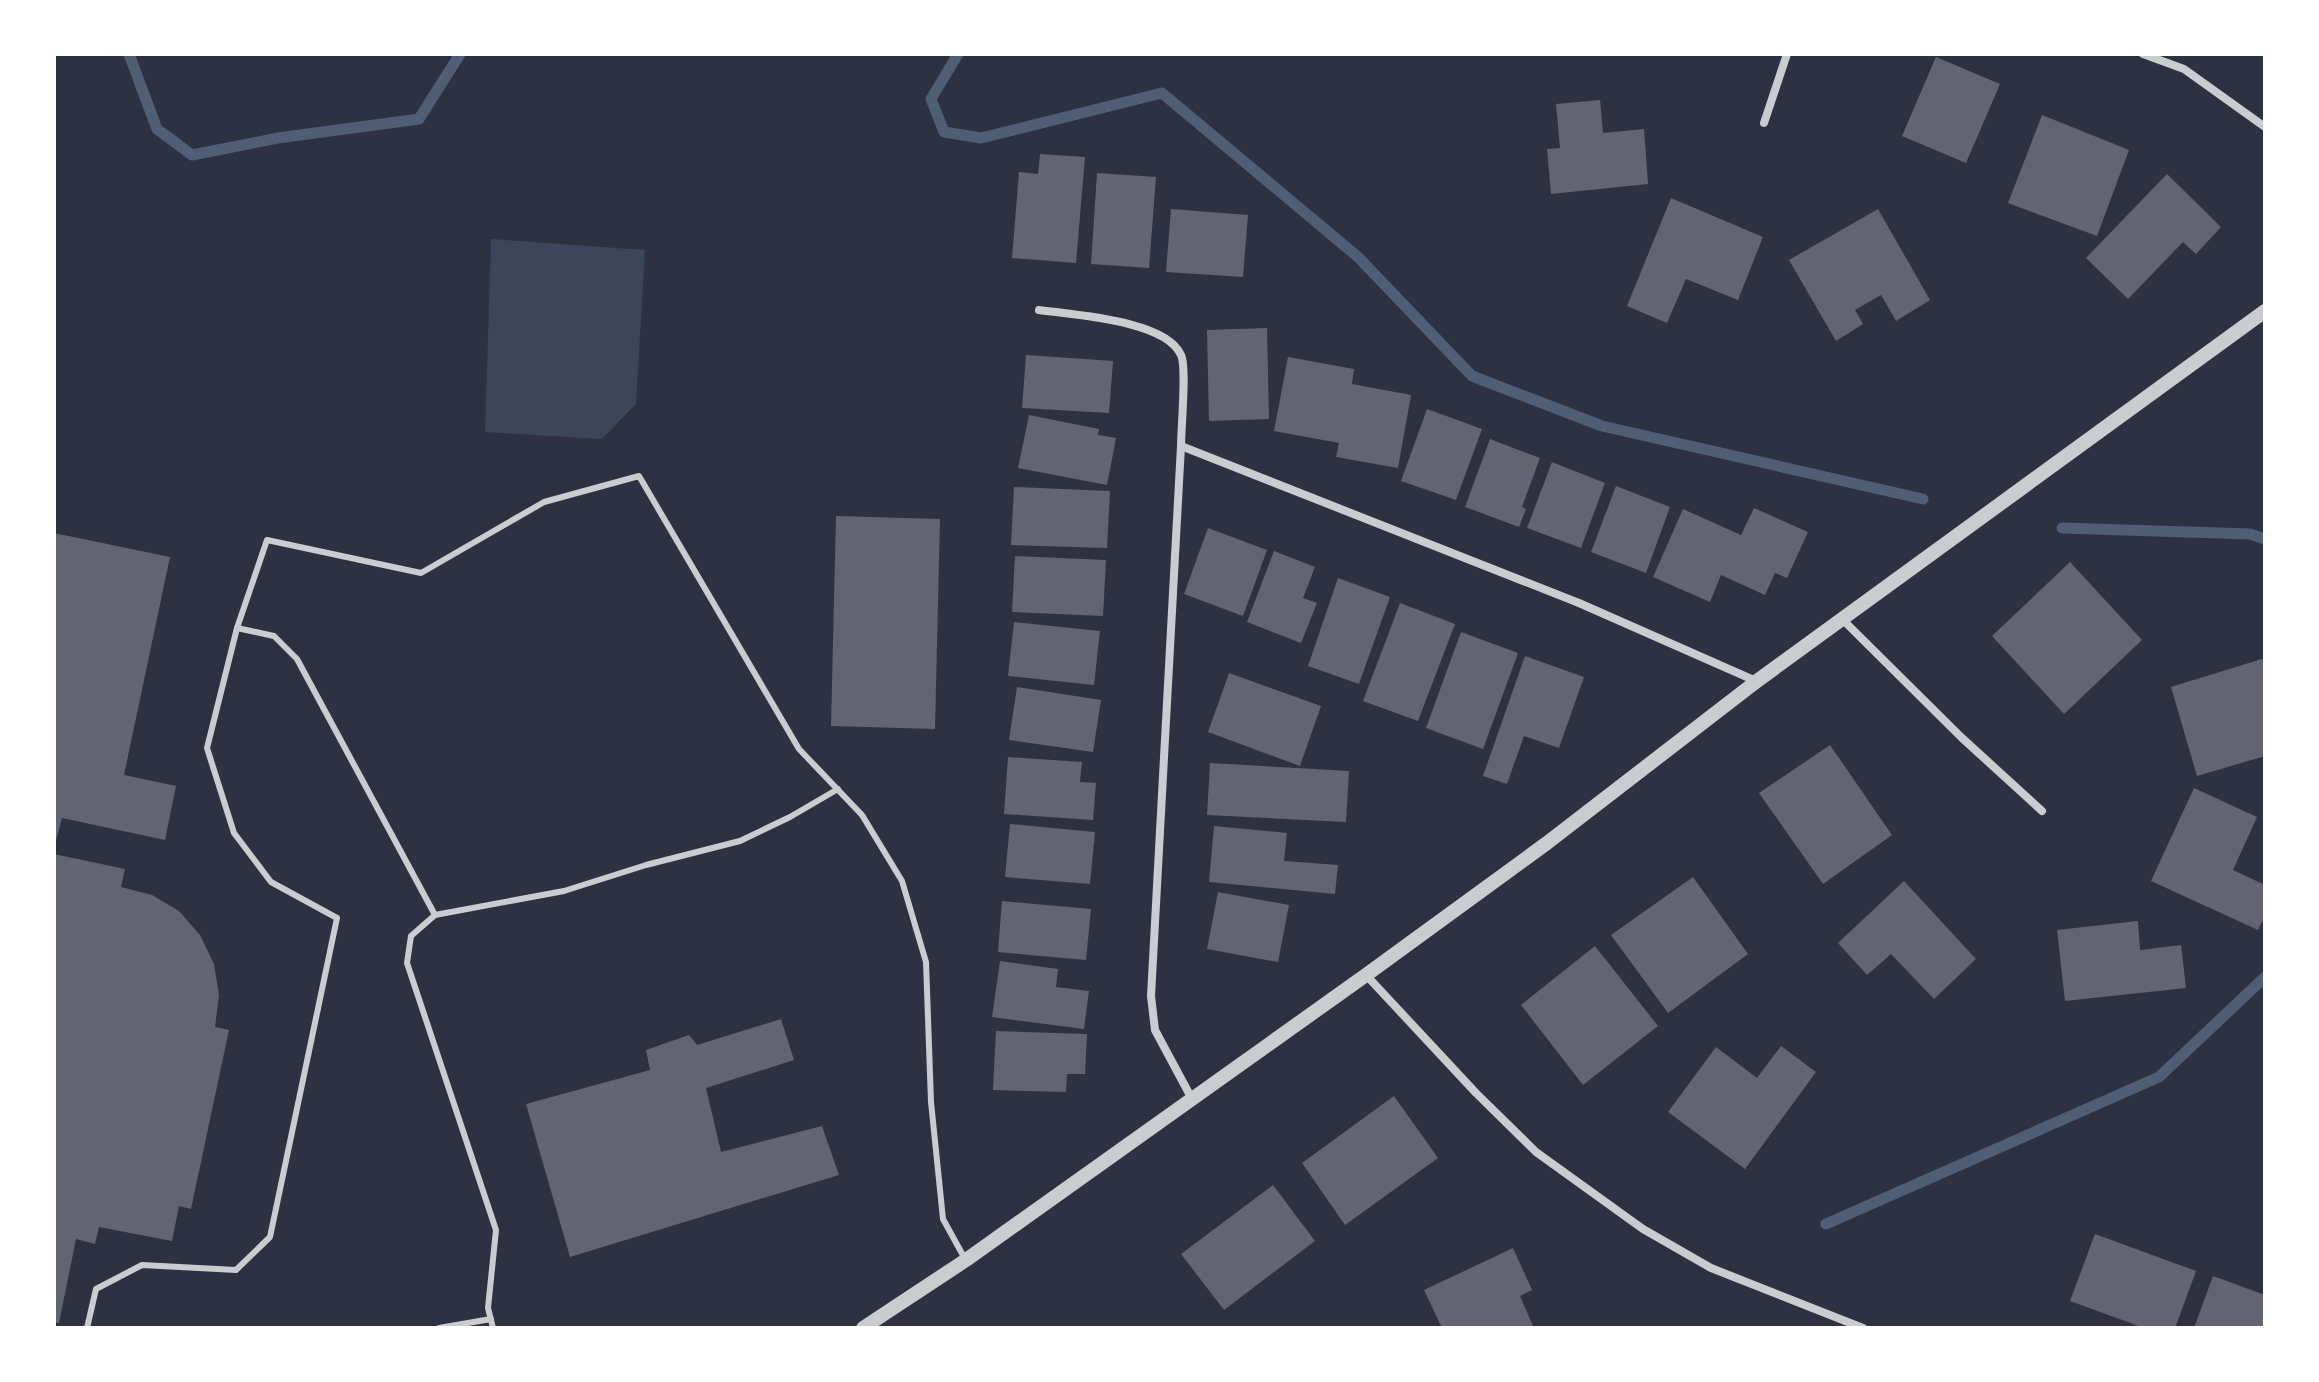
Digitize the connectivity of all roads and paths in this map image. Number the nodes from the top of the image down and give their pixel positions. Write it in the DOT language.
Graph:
graph roads {
  1 [pos="1787,54"];
  2 [pos="2143,54"];
  3 [pos="1764,123"];
  4 [pos="2265,127"];
  5 [pos="1039,310"];
  6 [pos="2265,311"];
  7 [pos="1181,446"];
  8 [pos="1842,619"];
  9 [pos="237,628"];
  10 [pos="1757,681"];
  11 [pos="838,789"];
  12 [pos="2042,811"];
  13 [pos="435,915"];
  14 [pos="1366,975"];
  15 [pos="1193,1100"];
  16 [pos="966,1260"];
  17 [pos="491,1319"];
  18 [pos="87,1328"];
  19 [pos="439,1328"];
  20 [pos="493,1328"];
  21 [pos="863,1328"];
  22 [pos="1863,1328"];
  1 -- 3 [label="street"];
  2 -- 4 [label="street"];
  5 -- 7 [label="street"];
  6 -- 8 [label="street"];
  7 -- 10 [label="street"];
  7 -- 15 [label="street"];
  8 -- 10 [label="street"];
  8 -- 12 [label="street"];
  9 -- 11 [label="lane"];
  9 -- 13 [label="lane"];
  9 -- 18 [label="lane"];
  10 -- 14 [label="street"];
  11 -- 13 [label="lane"];
  11 -- 16 [label="lane"];
  13 -- 17 [label="lane"];
  14 -- 15 [label="street"];
  14 -- 22 [label="street"];
  15 -- 16 [label="street"];
  16 -- 21 [label="street"];
  17 -- 19 [label="lane"];
  17 -- 20 [label="lane"];
}
